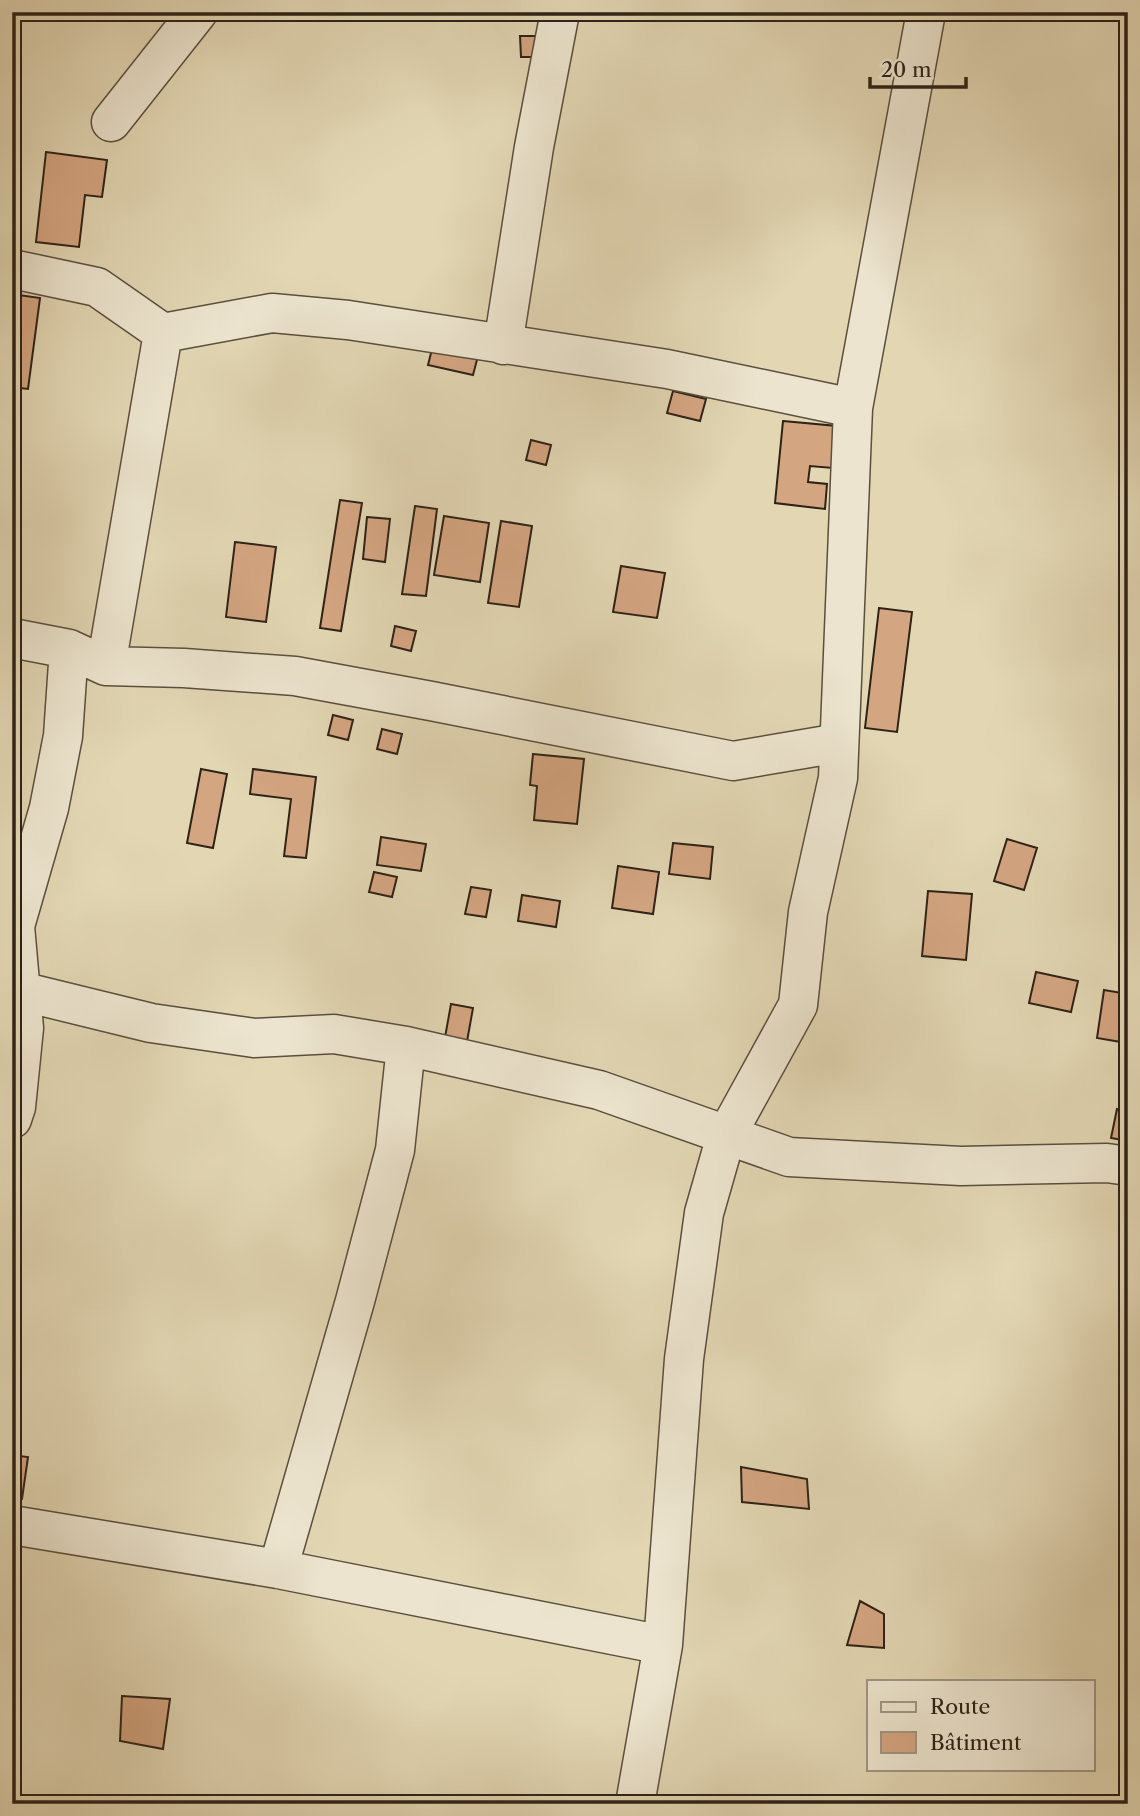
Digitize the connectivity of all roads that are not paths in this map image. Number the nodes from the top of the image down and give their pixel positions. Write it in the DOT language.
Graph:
graph roads {
  1 [pos="198,12"];
  2 [pos="560,12"];
  3 [pos="926,12"];
  4 [pos="111,122"];
  5 [pos="12,269"];
  6 [pos="163,333"];
  7 [pos="503,345"];
  8 [pos="853,408"];
  9 [pos="12,638"];
  10 [pos="69,649"];
  11 [pos="106,666"];
  12 [pos="839,743"];
  13 [pos="16,990"];
  14 [pos="405,1046"];
  15 [pos="12,1119"];
  16 [pos="726,1136"];
  17 [pos="1128,1166"];
  18 [pos="12,1525"];
  19 [pos="278,1569"];
  20 [pos="663,1645"];
  21 [pos="635,1804"];
  1 -- 4 [label="street"];
  2 -- 7 [label="street"];
  3 -- 8 [label="street"];
  5 -- 6 [label="street"];
  6 -- 7 [label="street"];
  6 -- 11 [label="street"];
  7 -- 8 [label="street"];
  8 -- 12 [label="street"];
  9 -- 10 [label="street"];
  10 -- 11 [label="street"];
  10 -- 13 [label="street"];
  11 -- 12 [label="street"];
  12 -- 16 [label="street"];
  13 -- 14 [label="street"];
  13 -- 15 [label="street"];
  14 -- 16 [label="street"];
  14 -- 19 [label="street"];
  16 -- 17 [label="street"];
  16 -- 20 [label="street"];
  18 -- 19 [label="street"];
  19 -- 20 [label="street"];
  20 -- 21 [label="street"];
}
